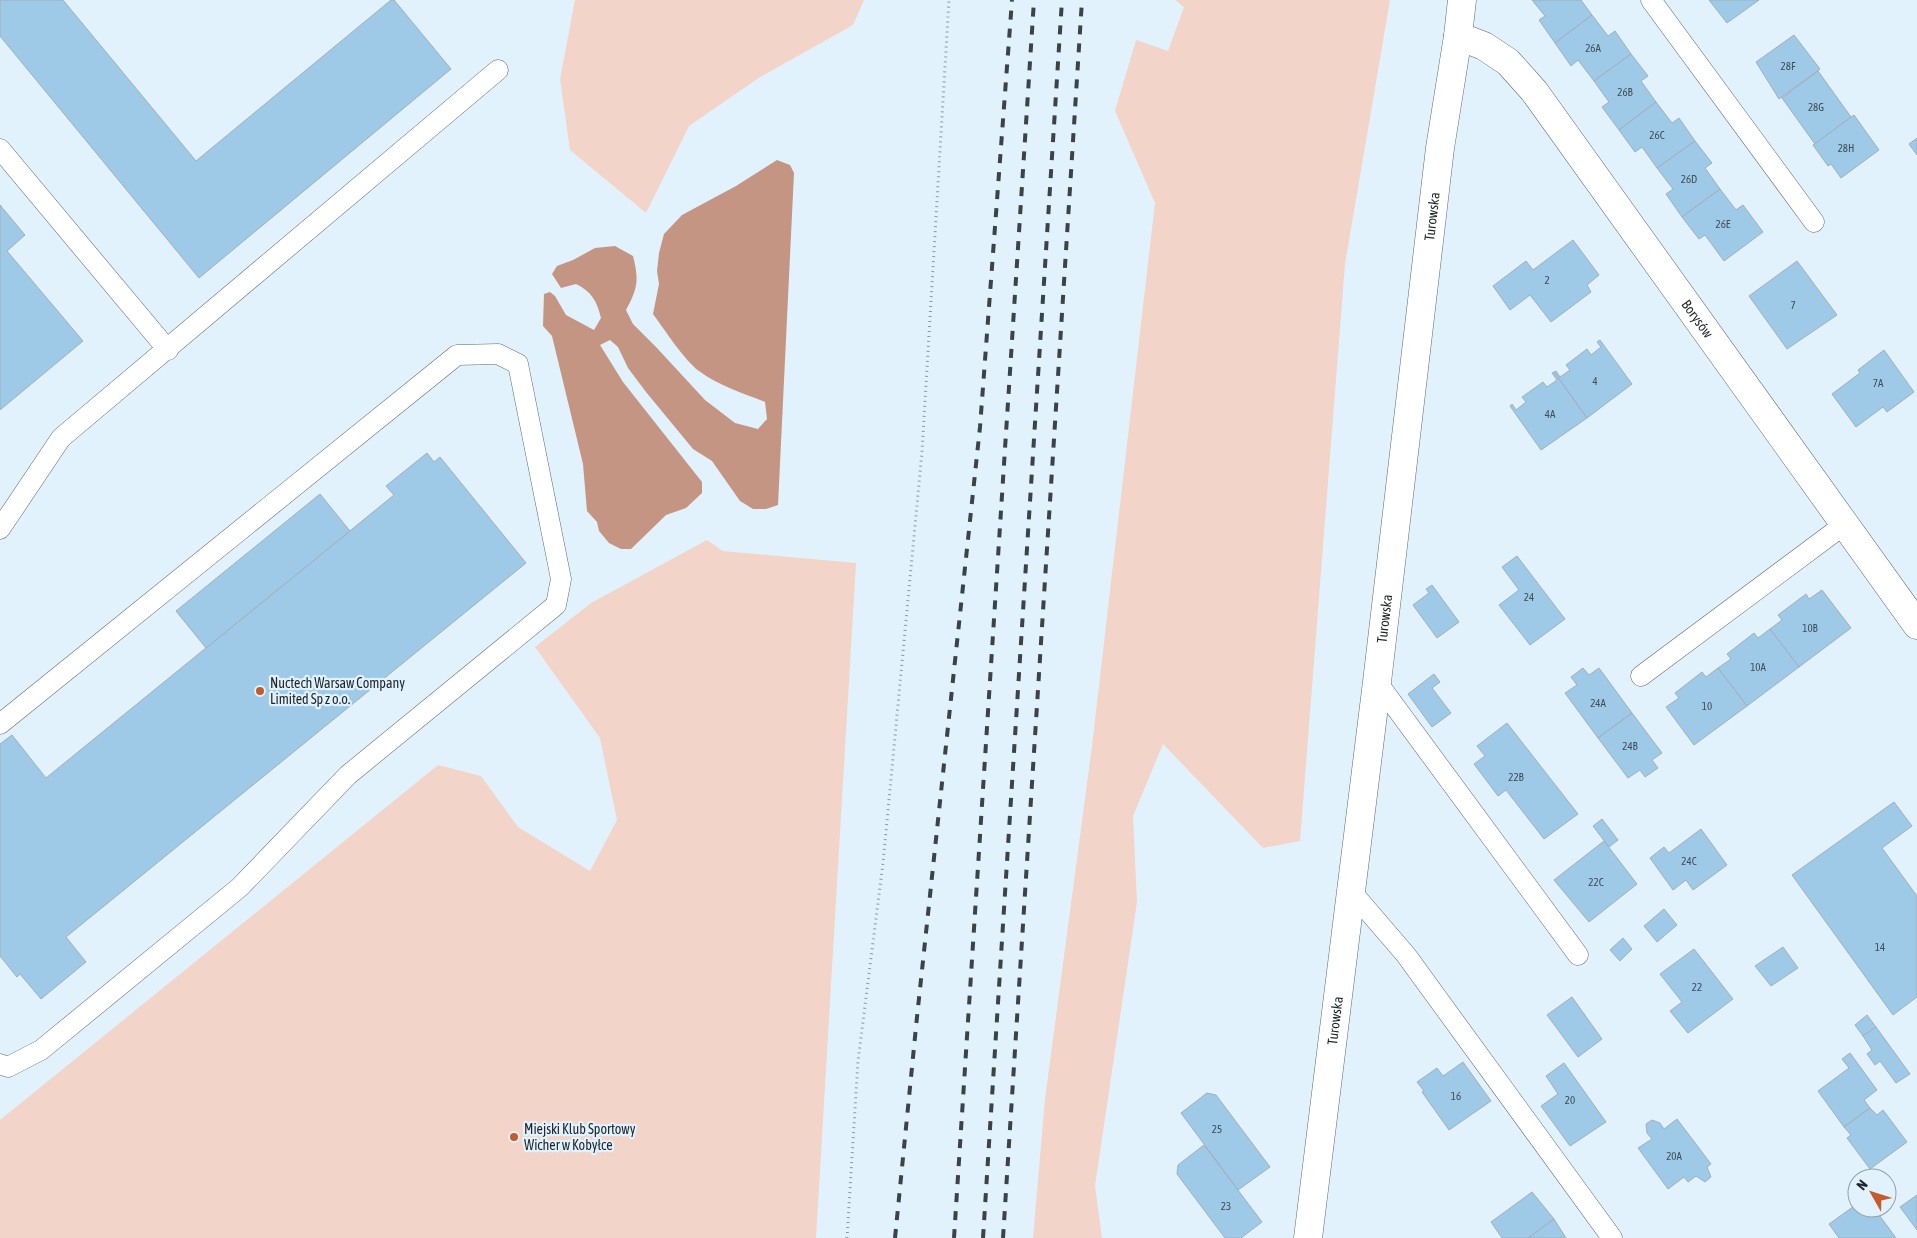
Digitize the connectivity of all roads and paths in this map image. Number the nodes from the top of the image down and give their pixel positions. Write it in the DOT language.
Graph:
graph roads {
  1 [pos="950,0"];
  2 [pos="1462,0"];
  3 [pos="1651,0"];
  4 [pos="1458,36"];
  5 [pos="498,70"];
  6 [pos="0,149"];
  7 [pos="1814,222"];
  8 [pos="168,350"];
  9 [pos="1845,524"];
  10 [pos="0,529"];
  11 [pos="1917,625"];
  12 [pos="1641,676"];
  13 [pos="1377,682"];
  14 [pos="0,724"];
  15 [pos="1351,891"];
  16 [pos="1578,954"];
  17 [pos="0,1064"];
  18 [pos="846,1238"];
  19 [pos="1308,1238"];
  20 [pos="1612,1238"];
  1 -- 18 [label="path"];
  2 -- 4 [label="street, Turowska"];
  3 -- 7 [label="lane"];
  4 -- 9 [label="street, Borysów"];
  4 -- 13 [label="street, Turowska"];
  5 -- 8 [label="lane"];
  6 -- 8 [label="lane"];
  8 -- 10 [label="lane"];
  9 -- 11 [label="street, Borysów"];
  9 -- 12 [label="lane"];
  13 -- 15 [label="street, Turowska"];
  13 -- 16 [label="lane"];
  14 -- 17 [label="lane"];
  15 -- 19 [label="street, Turowska"];
  15 -- 20 [label="lane"];
}
